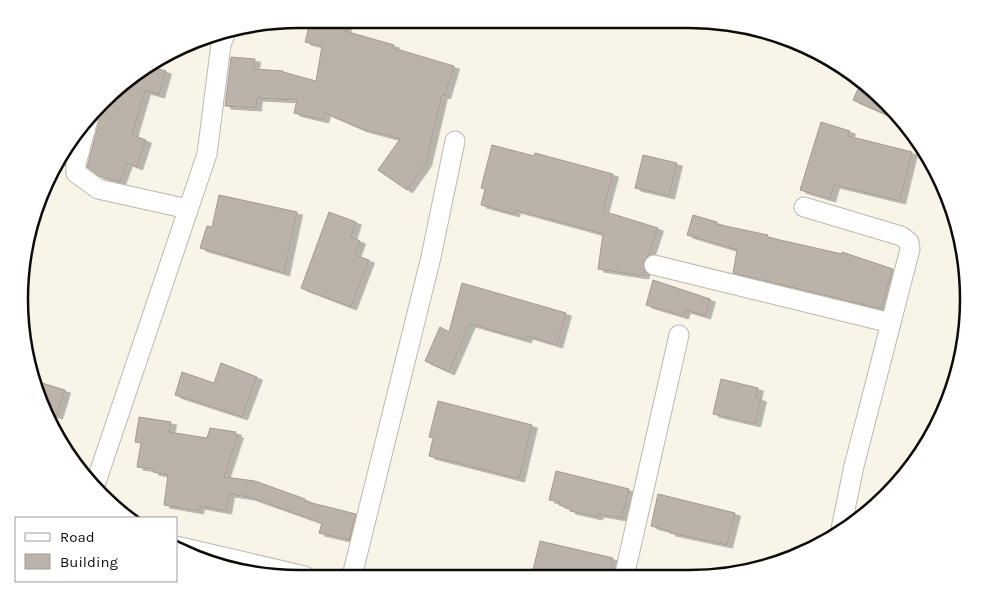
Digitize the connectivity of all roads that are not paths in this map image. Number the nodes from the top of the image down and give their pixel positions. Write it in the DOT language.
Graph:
graph roads {
  1 [pos="223,38"];
  2 [pos="84,134"];
  3 [pos="455,141"];
  4 [pos="804,207"];
  5 [pos="188,209"];
  6 [pos="654,265"];
  7 [pos="890,323"];
  8 [pos="679,335"];
  9 [pos="97,479"];
  10 [pos="843,521"];
  11 [pos="205,553"];
  12 [pos="269,568"];
  13 [pos="353,570"];
  14 [pos="626,570"];
  1 -- 5 [label="street"];
  2 -- 5 [label="street"];
  3 -- 13 [label="street"];
  4 -- 7 [label="street"];
  5 -- 9 [label="street"];
  6 -- 7 [label="street"];
  7 -- 10 [label="street"];
  8 -- 14 [label="street"];
  11 -- 12 [label="street"];
}
